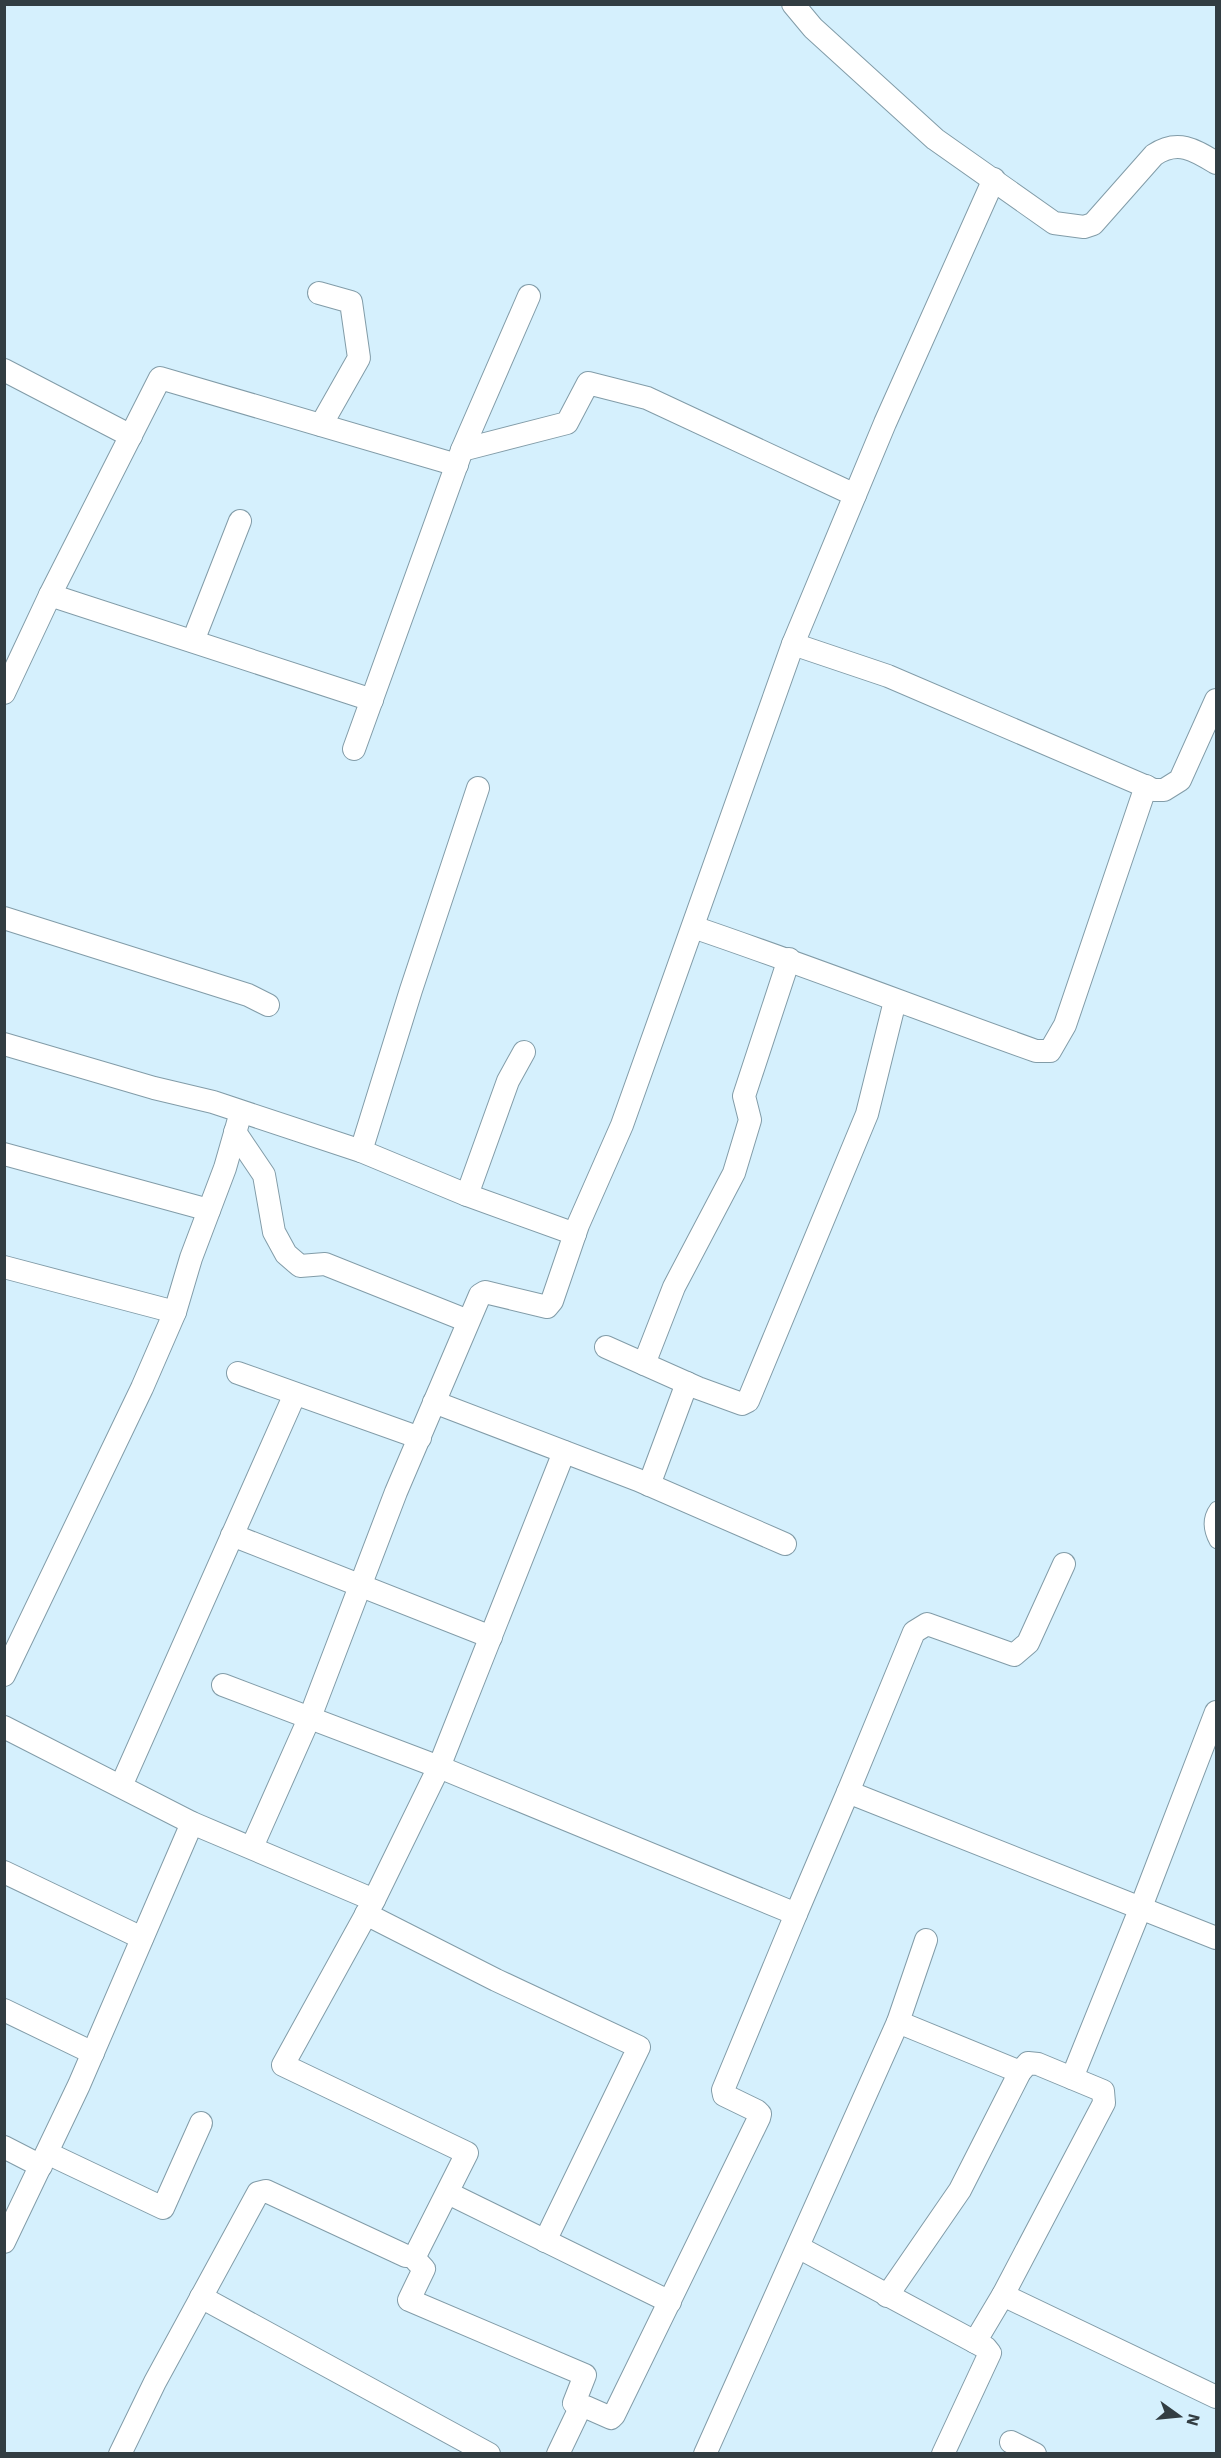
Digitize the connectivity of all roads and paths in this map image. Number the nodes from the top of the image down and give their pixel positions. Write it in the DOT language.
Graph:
graph roads {
  1 [pos="793,4"];
  2 [pos="1216,163"];
  3 [pos="994,179"];
  4 [pos="319,293"];
  5 [pos="529,296"];
  6 [pos="4,370"];
  7 [pos="321,425"];
  8 [pos="131,436"];
  9 [pos="460,457"];
  10 [pos="855,495"];
  11 [pos="240,521"];
  12 [pos="50,595"];
  13 [pos="193,641"];
  14 [pos="793,644"];
  15 [pos="4,693"];
  16 [pos="372,700"];
  17 [pos="1216,700"];
  18 [pos="354,748"];
  19 [pos="1146,786"];
  20 [pos="478,788"];
  21 [pos="4,918"];
  22 [pos="693,927"];
  23 [pos="789,959"];
  24 [pos="895,1001"];
  25 [pos="268,1005"];
  26 [pos="4,1044"];
  27 [pos="524,1052"];
  28 [pos="238,1122"];
  29 [pos="361,1151"];
  30 [pos="4,1154"];
  31 [pos="467,1195"];
  32 [pos="209,1210"];
  33 [pos="576,1233"];
  34 [pos="4,1267"];
  35 [pos="175,1312"];
  36 [pos="468,1321"];
  37 [pos="606,1347"];
  38 [pos="645,1364"];
  39 [pos="237,1373"];
  40 [pos="687,1383"];
  41 [pos="295,1394"];
  42 [pos="434,1402"];
  43 [pos="420,1438"];
  44 [pos="564,1452"];
  45 [pos="648,1485"];
  46 [pos="1216,1508"];
  47 [pos="232,1535"];
  48 [pos="1216,1542"];
  49 [pos="785,1544"];
  50 [pos="1064,1564"];
  51 [pos="361,1585"];
  52 [pos="491,1637"];
  53 [pos="4,1675"];
  54 [pos="223,1685"];
  55 [pos="1216,1712"];
  56 [pos="309,1718"];
  57 [pos="4,1727"];
  58 [pos="439,1767"];
  59 [pos="121,1786"];
  60 [pos="848,1792"];
  61 [pos="192,1823"];
  62 [pos="252,1847"];
  63 [pos="4,1872"];
  64 [pos="370,1907"];
  65 [pos="1142,1907"];
  66 [pos="796,1914"];
  67 [pos="142,1938"];
  68 [pos="1216,1938"];
  69 [pos="926,1940"];
  70 [pos="4,2010"];
  71 [pos="898,2022"];
  72 [pos="93,2053"];
  73 [pos="1020,2073"];
  74 [pos="1072,2078"];
  75 [pos="201,2122"];
  76 [pos="4,2147"];
  77 [pos="44,2159"];
  78 [pos="448,2193"];
  79 [pos="7,2231"];
  80 [pos="545,2241"];
  81 [pos="798,2247"];
  82 [pos="412,2256"];
  83 [pos="1003,2295"];
  84 [pos="887,2296"];
  85 [pos="201,2297"];
  86 [pos="670,2302"];
  87 [pos="975,2342"];
  88 [pos="1216,2397"];
  89 [pos="580,2408"];
  90 [pos="1011,2442"];
  91 [pos="120,2454"];
  92 [pos="489,2454"];
  93 [pos="558,2454"];
  94 [pos="705,2454"];
  95 [pos="943,2454"];
  96 [pos="1035,2454"];
  1 -- 3 [label="street"];
  2 -- 3 [label="street"];
  3 -- 10 [label="street"];
  4 -- 7 [label="street"];
  5 -- 9 [label="street"];
  6 -- 8 [label="street"];
  7 -- 8 [label="street"];
  7 -- 9 [label="street"];
  8 -- 12 [label="street"];
  9 -- 10 [label="street"];
  9 -- 16 [label="street"];
  10 -- 14 [label="street"];
  11 -- 13 [label="street"];
  12 -- 13 [label="street"];
  12 -- 15 [label="street"];
  13 -- 16 [label="street"];
  14 -- 19 [label="street"];
  14 -- 22 [label="street"];
  16 -- 18 [label="street"];
  17 -- 19 [label="street"];
  19 -- 24 [label="street"];
  20 -- 29 [label="street"];
  21 -- 25 [label="street"];
  22 -- 23 [label="street"];
  22 -- 33 [label="street"];
  23 -- 24 [label="street"];
  23 -- 38 [label="street"];
  24 -- 40 [label="street"];
  26 -- 28 [label="street"];
  27 -- 31 [label="street"];
  28 -- 29 [label="street"];
  28 -- 32 [label="street"];
  28 -- 36 [label="street"];
  29 -- 31 [label="street"];
  30 -- 32 [label="street"];
  31 -- 33 [label="street"];
  32 -- 35 [label="street"];
  33 -- 36 [label="street"];
  34 -- 35 [label="street"];
  35 -- 53 [label="street"];
  36 -- 42 [label="street"];
  37 -- 38 [label="street"];
  38 -- 40 [label="street"];
  39 -- 41 [label="street"];
  40 -- 45 [label="street"];
  41 -- 43 [label="street"];
  41 -- 47 [label="street"];
  42 -- 43 [label="street"];
  42 -- 44 [label="street"];
  43 -- 51 [label="street"];
  44 -- 45 [label="street"];
  44 -- 52 [label="street"];
  45 -- 49 [label="street"];
  46 -- 48 [label="lane"];
  47 -- 51 [label="street"];
  47 -- 59 [label="street"];
  50 -- 60 [label="street"];
  51 -- 52 [label="street"];
  51 -- 56 [label="street"];
  52 -- 58 [label="street"];
  54 -- 56 [label="street"];
  55 -- 65 [label="street"];
  56 -- 58 [label="street"];
  56 -- 62 [label="street"];
  57 -- 59 [label="street"];
  58 -- 64 [label="street"];
  58 -- 66 [label="street"];
  59 -- 61 [label="street"];
  60 -- 65 [label="street"];
  60 -- 66 [label="street"];
  61 -- 62 [label="street"];
  61 -- 67 [label="street"];
  62 -- 64 [label="street"];
  63 -- 67 [label="street"];
  64 -- 78 [label="street"];
  64 -- 80 [label="street"];
  65 -- 68 [label="street"];
  65 -- 74 [label="street"];
  66 -- 86 [label="street"];
  67 -- 72 [label="street"];
  69 -- 71 [label="street"];
  70 -- 72 [label="street"];
  71 -- 73 [label="street"];
  71 -- 81 [label="street"];
  72 -- 77 [label="street"];
  73 -- 74 [label="street"];
  73 -- 84 [label="street"];
  74 -- 83 [label="street"];
  75 -- 77 [label="street"];
  76 -- 77 [label="street"];
  77 -- 79 [label="street"];
  78 -- 80 [label="street"];
  78 -- 82 [label="street"];
  80 -- 86 [label="street"];
  81 -- 84 [label="street"];
  81 -- 94 [label="street"];
  82 -- 85 [label="street"];
  82 -- 89 [label="street"];
  83 -- 87 [label="street"];
  83 -- 88 [label="street"];
  84 -- 87 [label="street"];
  85 -- 91 [label="street"];
  85 -- 92 [label="street"];
  86 -- 89 [label="street"];
  87 -- 95 [label="street"];
  89 -- 93 [label="street"];
  90 -- 96 [label="street"];
}
